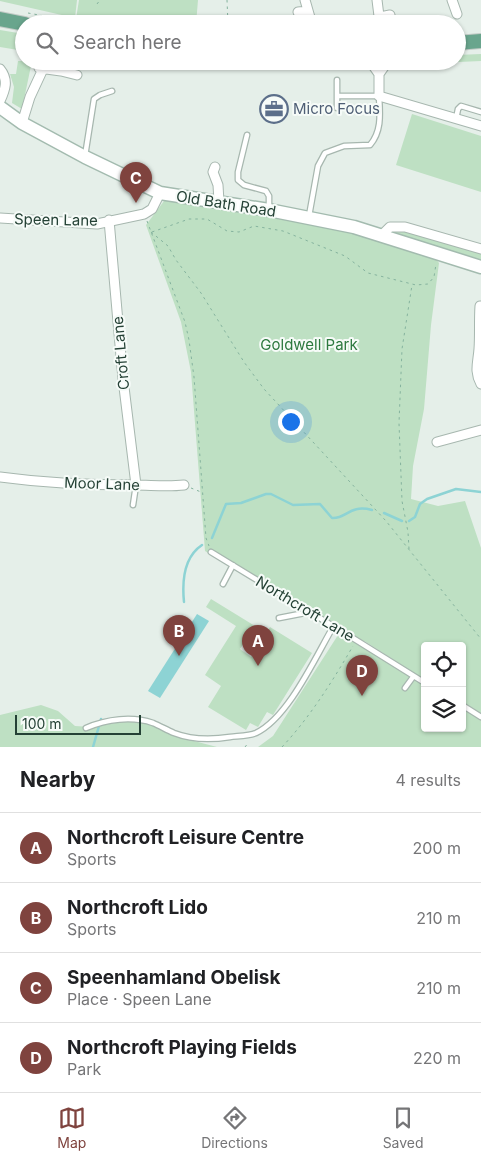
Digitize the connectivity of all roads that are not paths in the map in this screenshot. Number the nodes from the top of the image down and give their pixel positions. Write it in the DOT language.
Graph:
graph roads {
  1 [pos="305,0"];
  2 [pos="377,0"];
  3 [pos="452,0"];
  4 [pos="308,11"];
  5 [pos="298,12"];
  6 [pos="457,14"];
  7 [pos="309,15"];
  8 [pos="379,15"];
  9 [pos="15,19"];
  10 [pos="0,20"];
  11 [pos="481,41"];
  12 [pos="466,42"];
  13 [pos="0,69"];
  14 [pos="41,70"];
  15 [pos="51,70"];
  16 [pos="376,70"];
  17 [pos="382,70"];
  18 [pos="379,74"];
  19 [pos="77,75"];
  20 [pos="337,80"];
  21 [pos="112,91"];
  22 [pos="337,96"];
  23 [pos="379,96"];
  24 [pos="0,101"];
  25 [pos="0,107"];
  26 [pos="336,108"];
  27 [pos="481,112"];
  28 [pos="456,118"];
  29 [pos="22,123"];
  30 [pos="481,126"];
  31 [pos="247,135"];
  32 [pos="85,157"];
  33 [pos="214,167"];
  34 [pos="160,193"];
  35 [pos="219,202"];
  36 [pos="268,210"];
  37 [pos="0,218"];
  38 [pos="309,218"];
  39 [pos="110,220"];
  40 [pos="382,236"];
  41 [pos="481,249"];
  42 [pos="481,267"];
  43 [pos="480,306"];
  44 [pos="480,350"];
  45 [pos="481,384"];
  46 [pos="481,430"];
  47 [pos="437,442"];
  48 [pos="0,477"];
  49 [pos="136,485"];
  50 [pos="184,485"];
  51 [pos="133,505"];
  52 [pos="210,552"];
  53 [pos="233,566"];
  54 [pos="223,584"];
  55 [pos="310,612"];
  56 [pos="279,618"];
  57 [pos="333,626"];
  58 [pos="413,677"];
  59 [pos="421,681"];
  60 [pos="405,688"];
  61 [pos="466,708"];
  62 [pos="481,717"];
  63 [pos="86,728"];
  1 -- 4 [label="street"];
  2 -- 8 [label="street"];
  3 -- 6 [label="street"];
  4 -- 5 [label="street"];
  4 -- 7 [label="street"];
  9 -- 10 [label="main road"];
  11 -- 12 [label="main road"];
  13 -- 24 [label="street"];
  14 -- 29 [label="street"];
  15 -- 19 [label="street"];
  16 -- 18 [label="street"];
  17 -- 18 [label="street"];
  18 -- 23 [label="street"];
  20 -- 22 [label="lane"];
  21 -- 32 [label="lane"];
  22 -- 23 [label="lane"];
  22 -- 26 [label="lane"];
  23 -- 28 [label="street"];
  23 -- 38 [label="lane"];
  25 -- 29 [label="street, Old Bath Road"];
  27 -- 28 [label="lane"];
  28 -- 30 [label="street"];
  29 -- 32 [label="street, Old Bath Road"];
  31 -- 36 [label="lane"];
  32 -- 34 [label="street, Old Bath Road"];
  33 -- 35 [label="street"];
  34 -- 35 [label="street, Old Bath Road"];
  34 -- 39 [label="street, Speen Lane"];
  35 -- 36 [label="street, Old Bath Road"];
  36 -- 38 [label="street, Old Bath Road"];
  37 -- 39 [label="street, Speen Lane"];
  38 -- 40 [label="street, Old Bath Road"];
  39 -- 49 [label="street, Croft Lane"];
  40 -- 41 [label="street"];
  40 -- 42 [label="street, Old Bath Road"];
  43 -- 44 [label="street"];
  44 -- 45 [label="street"];
  46 -- 47 [label="street"];
  48 -- 49 [label="street, Moor Lane"];
  49 -- 50 [label="street, Moor Lane"];
  49 -- 51 [label="lane"];
  52 -- 53 [label="lane, Northcroft Lane"];
  53 -- 54 [label="lane"];
  53 -- 55 [label="lane, Northcroft Lane"];
  55 -- 56 [label="lane"];
  55 -- 57 [label="lane, Northcroft Lane"];
  57 -- 58 [label="lane, Northcroft Lane"];
  57 -- 63 [label="lane"];
  58 -- 59 [label="lane, Northcroft Lane"];
  58 -- 60 [label="lane"];
  61 -- 62 [label="lane"];
}
